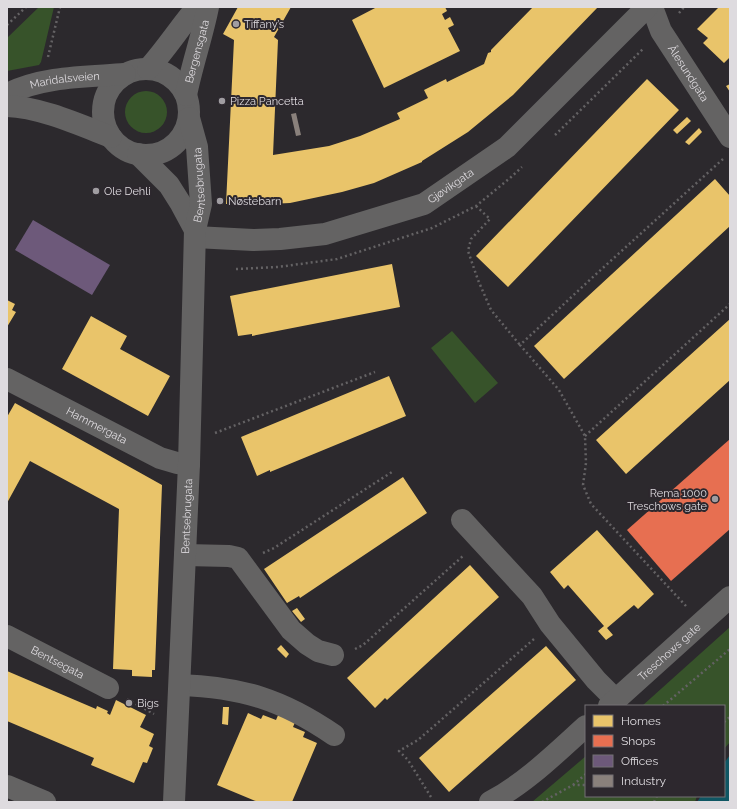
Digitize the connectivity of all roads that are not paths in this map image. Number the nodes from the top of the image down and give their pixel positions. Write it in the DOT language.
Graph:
graph roads {
  1 [pos="198,7"];
  2 [pos="208,7"];
  3 [pos="647,7"];
  4 [pos="652,7"];
  5 [pos="148,69"];
  6 [pos="125,74"];
  7 [pos="7,94"];
  8 [pos="186,95"];
  9 [pos="7,106"];
  10 [pos="189,118"];
  11 [pos="111,137"];
  12 [pos="728,146"];
  13 [pos="138,154"];
  14 [pos="195,233"];
  15 [pos="7,379"];
  16 [pos="189,464"];
  17 [pos="462,520"];
  18 [pos="185,555"];
  19 [pos="730,597"];
  20 [pos="7,636"];
  21 [pos="333,654"];
  22 [pos="180,685"];
  23 [pos="108,688"];
  24 [pos="612,703"];
  25 [pos="585,727"];
  26 [pos="334,735"];
  27 [pos="7,786"];
  28 [pos="499,800"];
  29 [pos="45,802"];
  30 [pos="174,802"];
  1 -- 5 [label="street, Bergensgata"];
  2 -- 8 [label="street, Bergensgata"];
  3 -- 14 [label="street, Gjøvikgata"];
  4 -- 12 [label="street, Ålesundgata"];
  5 -- 6 [label="street"];
  5 -- 8 [label="street"];
  6 -- 7 [label="street, Maridalsveien"];
  6 -- 11 [label="street"];
  8 -- 10 [label="street"];
  9 -- 11 [label="street, Maridalsveien"];
  10 -- 13 [label="street"];
  10 -- 14 [label="street, Bentsebrugata"];
  11 -- 13 [label="street"];
  13 -- 14 [label="street, Bentsebrugata"];
  14 -- 16 [label="street, Bentsebrugata"];
  15 -- 16 [label="street, Hammergata"];
  16 -- 18 [label="street, Bentsebrugata"];
  17 -- 24 [label="street"];
  18 -- 21 [label="street"];
  18 -- 22 [label="street, Bentsebrugata"];
  19 -- 24 [label="street, Treschows gate"];
  20 -- 23 [label="street, Bentsegata"];
  22 -- 26 [label="street"];
  22 -- 30 [label="street, Bentsebrugata"];
  25 -- 28 [label="street"];
  27 -- 29 [label="street"];
}
